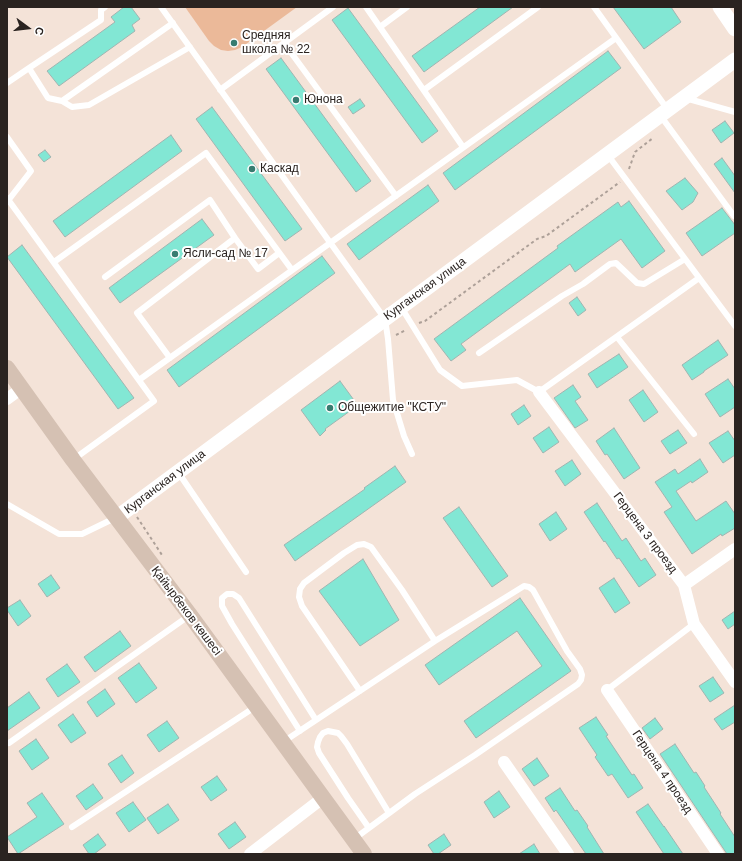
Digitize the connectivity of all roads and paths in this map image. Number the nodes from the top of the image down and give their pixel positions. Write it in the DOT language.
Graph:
graph roads {
  1 [pos="105,7"];
  2 [pos="161,7"];
  3 [pos="333,7"];
  4 [pos="366,7"];
  5 [pos="407,7"];
  6 [pos="538,7"];
  7 [pos="594,7"];
  8 [pos="720,7"];
  9 [pos="173,23"];
  10 [pos="380,27"];
  11 [pos="735,29"];
  12 [pos="616,38"];
  13 [pos="284,43"];
  14 [pos="190,47"];
  15 [pos="735,60"];
  16 [pos="28,68"];
  17 [pos="7,83"];
  18 [pos="220,90"];
  19 [pos="424,90"];
  20 [pos="684,98"];
  21 [pos="62,101"];
  22 [pos="735,112"];
  23 [pos="665,117"];
  24 [pos="7,138"];
  25 [pos="463,147"];
  26 [pos="607,154"];
  27 [pos="625,178"];
  28 [pos="396,196"];
  29 [pos="8,200"];
  30 [pos="735,216"];
  31 [pos="235,238"];
  32 [pos="330,243"];
  33 [pos="279,253"];
  34 [pos="685,259"];
  35 [pos="54,262"];
  36 [pos="292,270"];
  37 [pos="105,277"];
  38 [pos="699,278"];
  39 [pos="401,307"];
  40 [pos="384,319"];
  41 [pos="413,326"];
  42 [pos="735,326"];
  43 [pos="617,337"];
  44 [pos="388,339"];
  45 [pos="479,352"];
  46 [pos="170,358"];
  47 [pos="7,368"];
  48 [pos="139,380"];
  49 [pos="22,388"];
  50 [pos="539,392"];
  51 [pos="7,399"];
  52 [pos="694,434"];
  53 [pos="412,454"];
  54 [pos="73,460"];
  55 [pos="178,472"];
  56 [pos="7,504"];
  57 [pos="116,518"];
  58 [pos="735,548"];
  59 [pos="246,572"];
  60 [pos="684,585"];
  61 [pos="190,615"];
  62 [pos="694,624"];
  63 [pos="435,641"];
  64 [pos="735,682"];
  65 [pos="607,690"];
  66 [pos="360,691"];
  67 [pos="256,706"];
  68 [pos="316,720"];
  69 [pos="300,731"];
  70 [pos="283,742"];
  71 [pos="9,743"];
  72 [pos="504,762"];
  73 [pos="324,797"];
  74 [pos="389,813"];
  75 [pos="72,828"];
  76 [pos="369,828"];
  77 [pos="354,840"];
  78 [pos="250,854"];
  79 [pos="364,854"];
  80 [pos="568,854"];
  81 [pos="718,854"];
  1 -- 16 [label="lane"];
  2 -- 9 [label="lane"];
  3 -- 13 [label="lane"];
  4 -- 10 [label="lane"];
  5 -- 10 [label="lane"];
  6 -- 19 [label="lane"];
  7 -- 12 [label="lane"];
  8 -- 11 [label="street"];
  9 -- 14 [label="lane"];
  9 -- 21 [label="lane"];
  10 -- 19 [label="lane"];
  12 -- 23 [label="lane"];
  12 -- 25 [label="lane"];
  13 -- 18 [label="lane"];
  13 -- 28 [label="lane"];
  14 -- 18 [label="lane"];
  14 -- 21 [label="lane"];
  15 -- 20 [label="street, Курганская улица"];
  16 -- 17 [label="lane"];
  16 -- 21 [label="lane"];
  18 -- 32 [label="lane"];
  19 -- 25 [label="lane"];
  20 -- 22 [label="lane"];
  20 -- 23 [label="street, Курганская улица"];
  23 -- 26 [label="street, Курганская улица"];
  23 -- 27 [label="path"];
  23 -- 30 [label="lane"];
  24 -- 29 [label="lane"];
  25 -- 28 [label="lane"];
  26 -- 27 [label="lane"];
  26 -- 39 [label="street, Курганская улица"];
  27 -- 34 [label="lane"];
  27 -- 41 [label="path"];
  28 -- 32 [label="lane"];
  29 -- 35 [label="lane"];
  31 -- 33 [label="lane"];
  31 -- 37 [label="lane"];
  31 -- 46 [label="lane"];
  32 -- 36 [label="lane"];
  32 -- 40 [label="lane"];
  33 -- 35 [label="lane"];
  33 -- 36 [label="lane"];
  34 -- 38 [label="lane"];
  34 -- 45 [label="lane"];
  35 -- 48 [label="lane"];
  36 -- 46 [label="lane"];
  38 -- 42 [label="lane"];
  38 -- 43 [label="lane"];
  39 -- 40 [label="street, Курганская улица"];
  39 -- 41 [label="lane"];
  40 -- 44 [label="lane"];
  40 -- 55 [label="street, Курганская улица"];
  41 -- 44 [label="path"];
  41 -- 50 [label="lane"];
  43 -- 50 [label="lane"];
  43 -- 52 [label="lane"];
  44 -- 53 [label="lane"];
  46 -- 48 [label="lane"];
  47 -- 49 [label="main road, Қайырбеков көшесі"];
  48 -- 54 [label="lane"];
  49 -- 51 [label="street"];
  49 -- 54 [label="main road, Қайырбеков көшесі"];
  50 -- 60 [label="street, Герцена 3 проезд"];
  54 -- 57 [label="main road, Қайырбеков көшесі"];
  55 -- 57 [label="street, Курганская улица"];
  55 -- 59 [label="lane"];
  56 -- 57 [label="lane"];
  57 -- 61 [label="main road, Қайырбеков көшесі"];
  58 -- 60 [label="street"];
  60 -- 62 [label="street, Герцена 3 проезд"];
  61 -- 67 [label="main road, Қайырбеков көшесі"];
  61 -- 71 [label="lane"];
  62 -- 64 [label="street, Герцена 3 проезд"];
  62 -- 65 [label="lane"];
  63 -- 66 [label="lane"];
  63 -- 66 [label="lane"];
  63 -- 74 [label="lane"];
  65 -- 81 [label="street, Герцена 4 проезд"];
  66 -- 68 [label="lane"];
  67 -- 70 [label="main road, Қайырбеков көшесі"];
  67 -- 75 [label="lane"];
  68 -- 69 [label="lane"];
  68 -- 69 [label="lane"];
  69 -- 70 [label="lane"];
  70 -- 73 [label="main road, Қайырбеков көшесі"];
  72 -- 80 [label="street"];
  73 -- 77 [label="main road, Қайырбеков көшесі"];
  73 -- 78 [label="street"];
  74 -- 76 [label="lane"];
  74 -- 76 [label="lane"];
  76 -- 77 [label="lane"];
  77 -- 79 [label="main road, Қайырбеков көшесі"];
}
